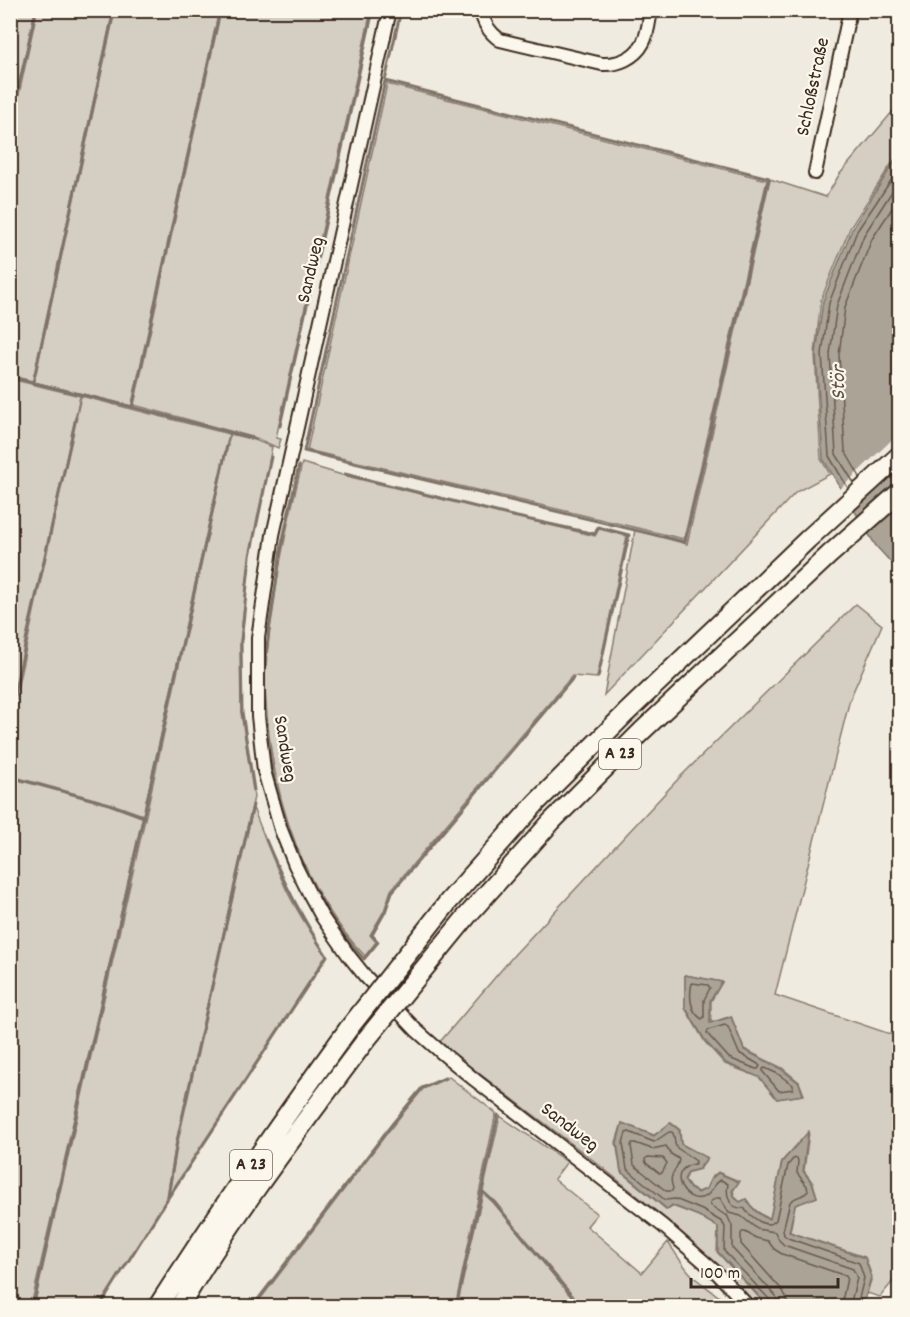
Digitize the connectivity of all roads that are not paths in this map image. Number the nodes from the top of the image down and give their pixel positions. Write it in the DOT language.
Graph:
graph roads {
  1 [pos="390,10"];
  2 [pos="481,10"];
  3 [pos="651,10"];
  4 [pos="850,10"];
  5 [pos="815,173"];
  6 [pos="900,455"];
  7 [pos="900,492"];
  8 [pos="158,1306"];
  9 [pos="180,1306"];
  10 [pos="748,1306"];
  1 -- 10 [label="street, Sandweg"];
  2 -- 3 [label="street"];
  4 -- 5 [label="street, Schloßstraße"];
  6 -- 8 [label="highway, A 23, bridge"];
  7 -- 9 [label="highway, A 23, bridge"];
}
